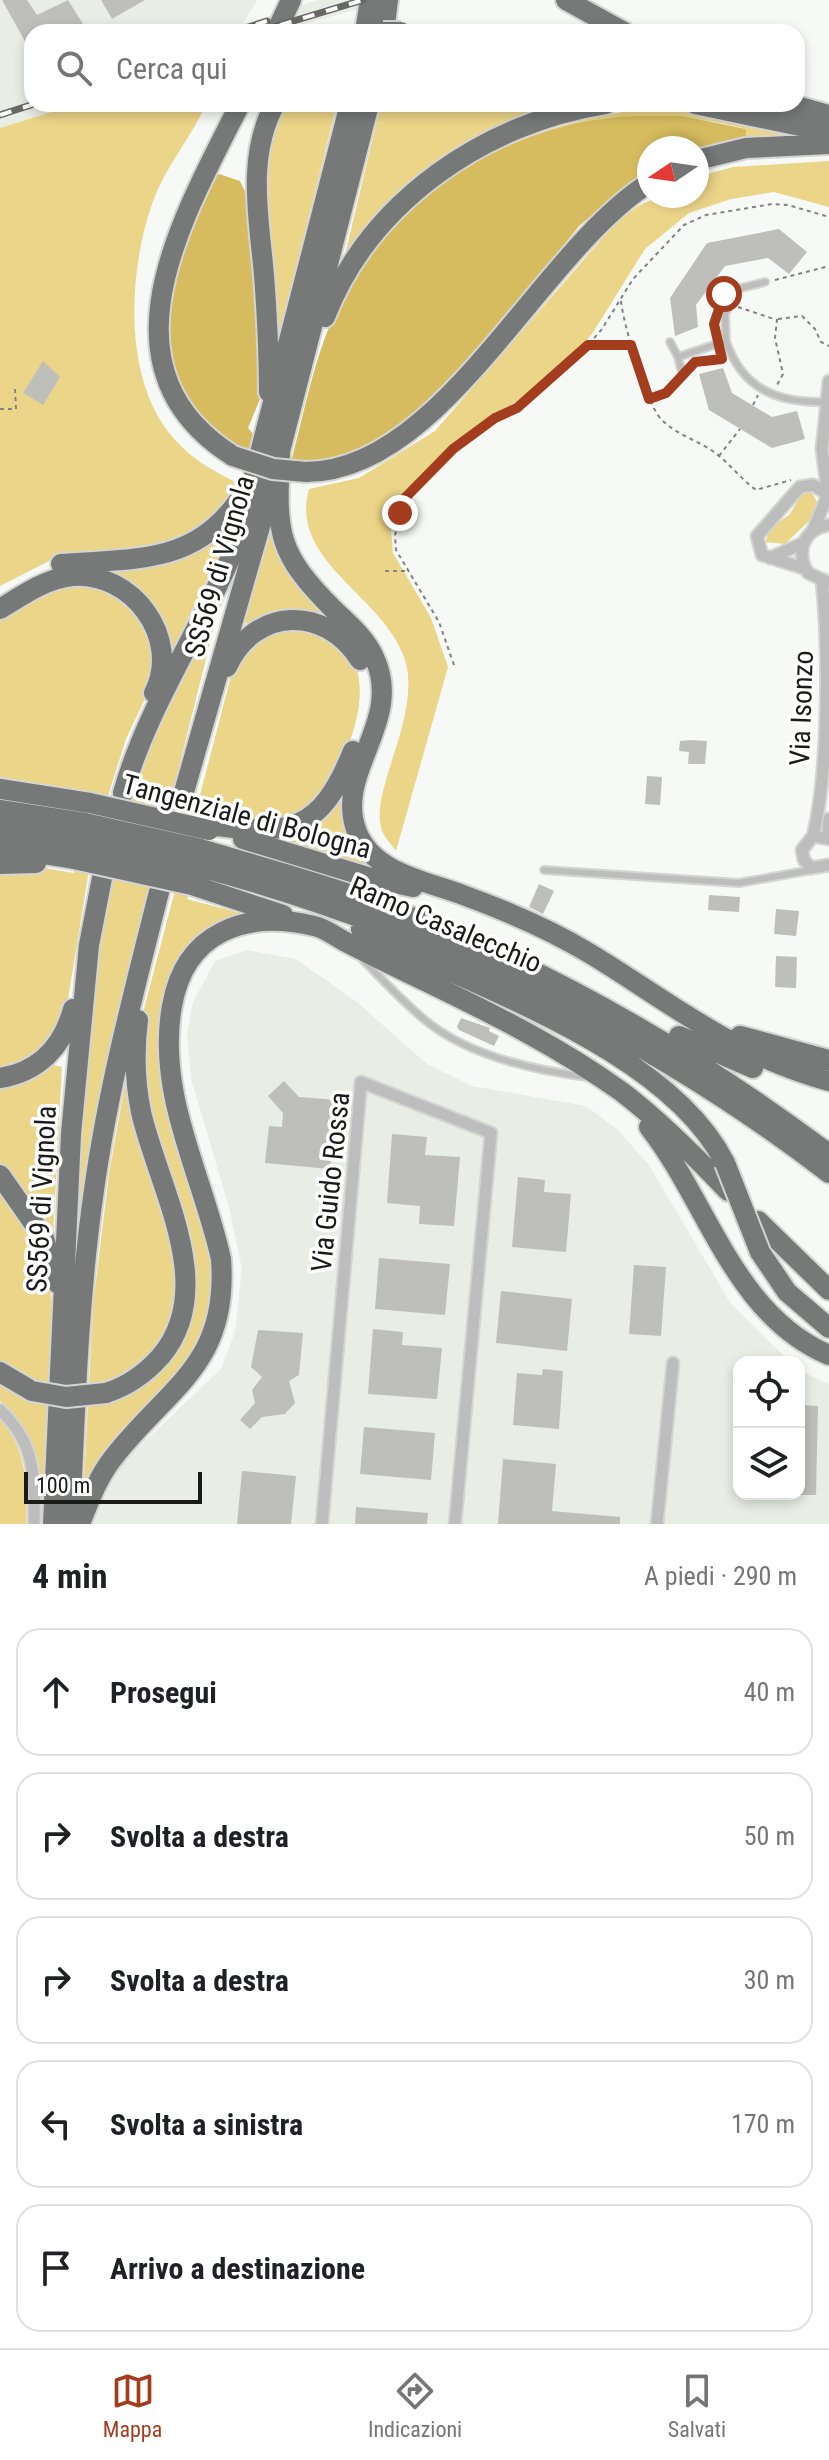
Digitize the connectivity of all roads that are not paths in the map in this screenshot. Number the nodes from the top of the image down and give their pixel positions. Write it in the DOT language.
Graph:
graph roads {
  1 [pos="291,0"];
  2 [pos="370,0"];
  3 [pos="388,0"];
  4 [pos="566,0"];
  5 [pos="280,24"];
  6 [pos="366,24"];
  7 [pos="385,24"];
  8 [pos="610,24"];
  9 [pos="805,108"];
  10 [pos="236,112"];
  11 [pos="272,112"];
  12 [pos="348,112"];
  13 [pos="367,112"];
  14 [pos="567,112"];
  15 [pos="733,112"];
  16 [pos="829,115"];
  17 [pos="829,132"];
  18 [pos="829,144"];
  19 [pos="709,157"];
  20 [pos="637,192"];
  21 [pos="766,280"];
  22 [pos="726,341"];
  23 [pos="670,342"];
  24 [pos="678,357"];
  25 [pos="681,369"];
  26 [pos="829,381"];
  27 [pos="297,388"];
  28 [pos="829,388"];
  29 [pos="826,402"];
  30 [pos="268,427"];
  31 [pos="280,454"];
  32 [pos="258,469"];
  33 [pos="827,497"];
  34 [pos="829,525"];
  35 [pos="813,530"];
  36 [pos="803,543"];
  37 [pos="768,558"];
  38 [pos="806,569"];
  39 [pos="825,582"];
  40 [pos="0,594"];
  41 [pos="0,609"];
  42 [pos="202,722"];
  43 [pos="134,757"];
  44 [pos="0,782"];
  45 [pos="0,789"];
  46 [pos="123,793"];
  47 [pos="52,797"];
  48 [pos="0,810"];
  49 [pos="176,813"];
  50 [pos="829,819"];
  51 [pos="0,829"];
  52 [pos="813,836"];
  53 [pos="80,838"];
  54 [pos="828,839"];
  55 [pos="0,847"];
  56 [pos="202,851"];
  57 [pos="0,864"];
  58 [pos="821,868"];
  59 [pos="544,870"];
  60 [pos="102,878"];
  61 [pos="829,881"];
  62 [pos="159,892"];
  63 [pos="301,897"];
  64 [pos="479,901"];
  65 [pos="316,926"];
  66 [pos="343,941"];
  67 [pos="146,943"];
  68 [pos="89,945"];
  69 [pos="524,966"];
  70 [pos="671,1007"];
  71 [pos="829,1060"];
  72 [pos="0,1078"];
  73 [pos="603,1079"];
  74 [pos="829,1081"];
  75 [pos="829,1093"];
  76 [pos="624,1094"];
  77 [pos="829,1154"];
  78 [pos="829,1173"];
  79 [pos="0,1175"];
  80 [pos="728,1191"];
  81 [pos="758,1221"];
  82 [pos="829,1290"];
  83 [pos="829,1328"];
  84 [pos="829,1355"];
  85 [pos="673,1363"];
  86 [pos="60,1368"];
  87 [pos="0,1372"];
  88 [pos="0,1410"];
  89 [pos="34,1524"];
  90 [pos="53,1524"];
  91 [pos="70,1524"];
  92 [pos="80,1524"];
  93 [pos="322,1524"];
  94 [pos="455,1524"];
  95 [pos="657,1524"];
  1 -- 5 [label="highway"];
  2 -- 6 [label="highway"];
  3 -- 7 [label="highway"];
  4 -- 8 [label="highway"];
  9 -- 16 [label="highway"];
  10 -- 20 [label="highway, bridge"];
  11 -- 30 [label="highway"];
  12 -- 30 [label="highway"];
  13 -- 27 [label="highway"];
  14 -- 27 [label="highway"];
  15 -- 17 [label="highway"];
  18 -- 19 [label="highway"];
  21 -- 22 [label="lane"];
  22 -- 24 [label="lane"];
  22 -- 29 [label="lane"];
  23 -- 24 [label="lane"];
  24 -- 25 [label="lane"];
  26 -- 28 [label="street"];
  27 -- 31 [label="highway, SS569 di Vignola"];
  28 -- 29 [label="street"];
  29 -- 33 [label="street"];
  30 -- 32 [label="highway, SS569 di Vignola"];
  31 -- 42 [label="highway, SS569 di Vignola"];
  31 -- 64 [label="highway"];
  32 -- 40 [label="highway"];
  32 -- 43 [label="highway, SS569 di Vignola"];
  33 -- 35 [label="street"];
  33 -- 37 [label="street"];
  34 -- 35 [label="street"];
  35 -- 36 [label="street"];
  36 -- 37 [label="street"];
  36 -- 38 [label="street"];
  37 -- 38 [label="street"];
  38 -- 39 [label="street"];
  39 -- 52 [label="street, Via Isonzo"];
  41 -- 43 [label="highway"];
  42 -- 49 [label="highway, SS569 di Vignola"];
  42 -- 56 [label="highway"];
  43 -- 46 [label="highway, SS569 di Vignola"];
  44 -- 47 [label="highway"];
  45 -- 47 [label="highway, Tangenziale di Bologna"];
  47 -- 53 [label="highway, Tangenziale di Bologna"];
  48 -- 53 [label="highway, Ramo Casalecchio"];
  49 -- 53 [label="highway, Tangenziale di Bologna, bridge"];
  49 -- 56 [label="highway, Tangenziale di Bologna, bridge"];
  50 -- 54 [label="street"];
  51 -- 53 [label="highway, Ramo Casalecchio"];
  52 -- 54 [label="street"];
  52 -- 58 [label="street, Via Isonzo"];
  53 -- 55 [label="highway, Tangenziale di Bologna"];
  53 -- 56 [label="highway, Ramo Casalecchio, bridge"];
  53 -- 56 [label="highway, Tangenziale di Bologna, bridge"];
  53 -- 57 [label="highway"];
  56 -- 63 [label="highway, Ramo Casalecchio"];
  56 -- 64 [label="highway, Tangenziale di Bologna"];
  56 -- 65 [label="highway, Tangenziale di Bologna"];
  56 -- 69 [label="highway, Ramo Casalecchio"];
  58 -- 59 [label="lane"];
  58 -- 61 [label="street"];
  60 -- 68 [label="highway, SS569 di Vignola"];
  62 -- 67 [label="highway, SS569 di Vignola"];
  63 -- 78 [label="highway, Ramo Casalecchio"];
  63 -- 83 [label="highway, bridge"];
  64 -- 70 [label="highway"];
  65 -- 66 [label="highway"];
  65 -- 92 [label="highway"];
  66 -- 73 [label="highway"];
  66 -- 73 [label="lane"];
  67 -- 87 [label="highway, bridge"];
  67 -- 91 [label="highway, SS569 di Vignola"];
  68 -- 72 [label="highway"];
  68 -- 86 [label="highway, SS569 di Vignola"];
  69 -- 75 [label="highway"];
  69 -- 77 [label="highway, Ramo Casalecchio"];
  70 -- 71 [label="highway"];
  70 -- 74 [label="highway"];
  73 -- 76 [label="highway"];
  76 -- 80 [label="highway"];
  76 -- 84 [label="highway"];
  79 -- 86 [label="highway"];
  81 -- 82 [label="highway"];
  85 -- 95 [label="street"];
  86 -- 90 [label="highway, SS569 di Vignola"];
  88 -- 89 [label="street"];
  93 -- 94 [label="street, Via Guido Rossa"];
}
